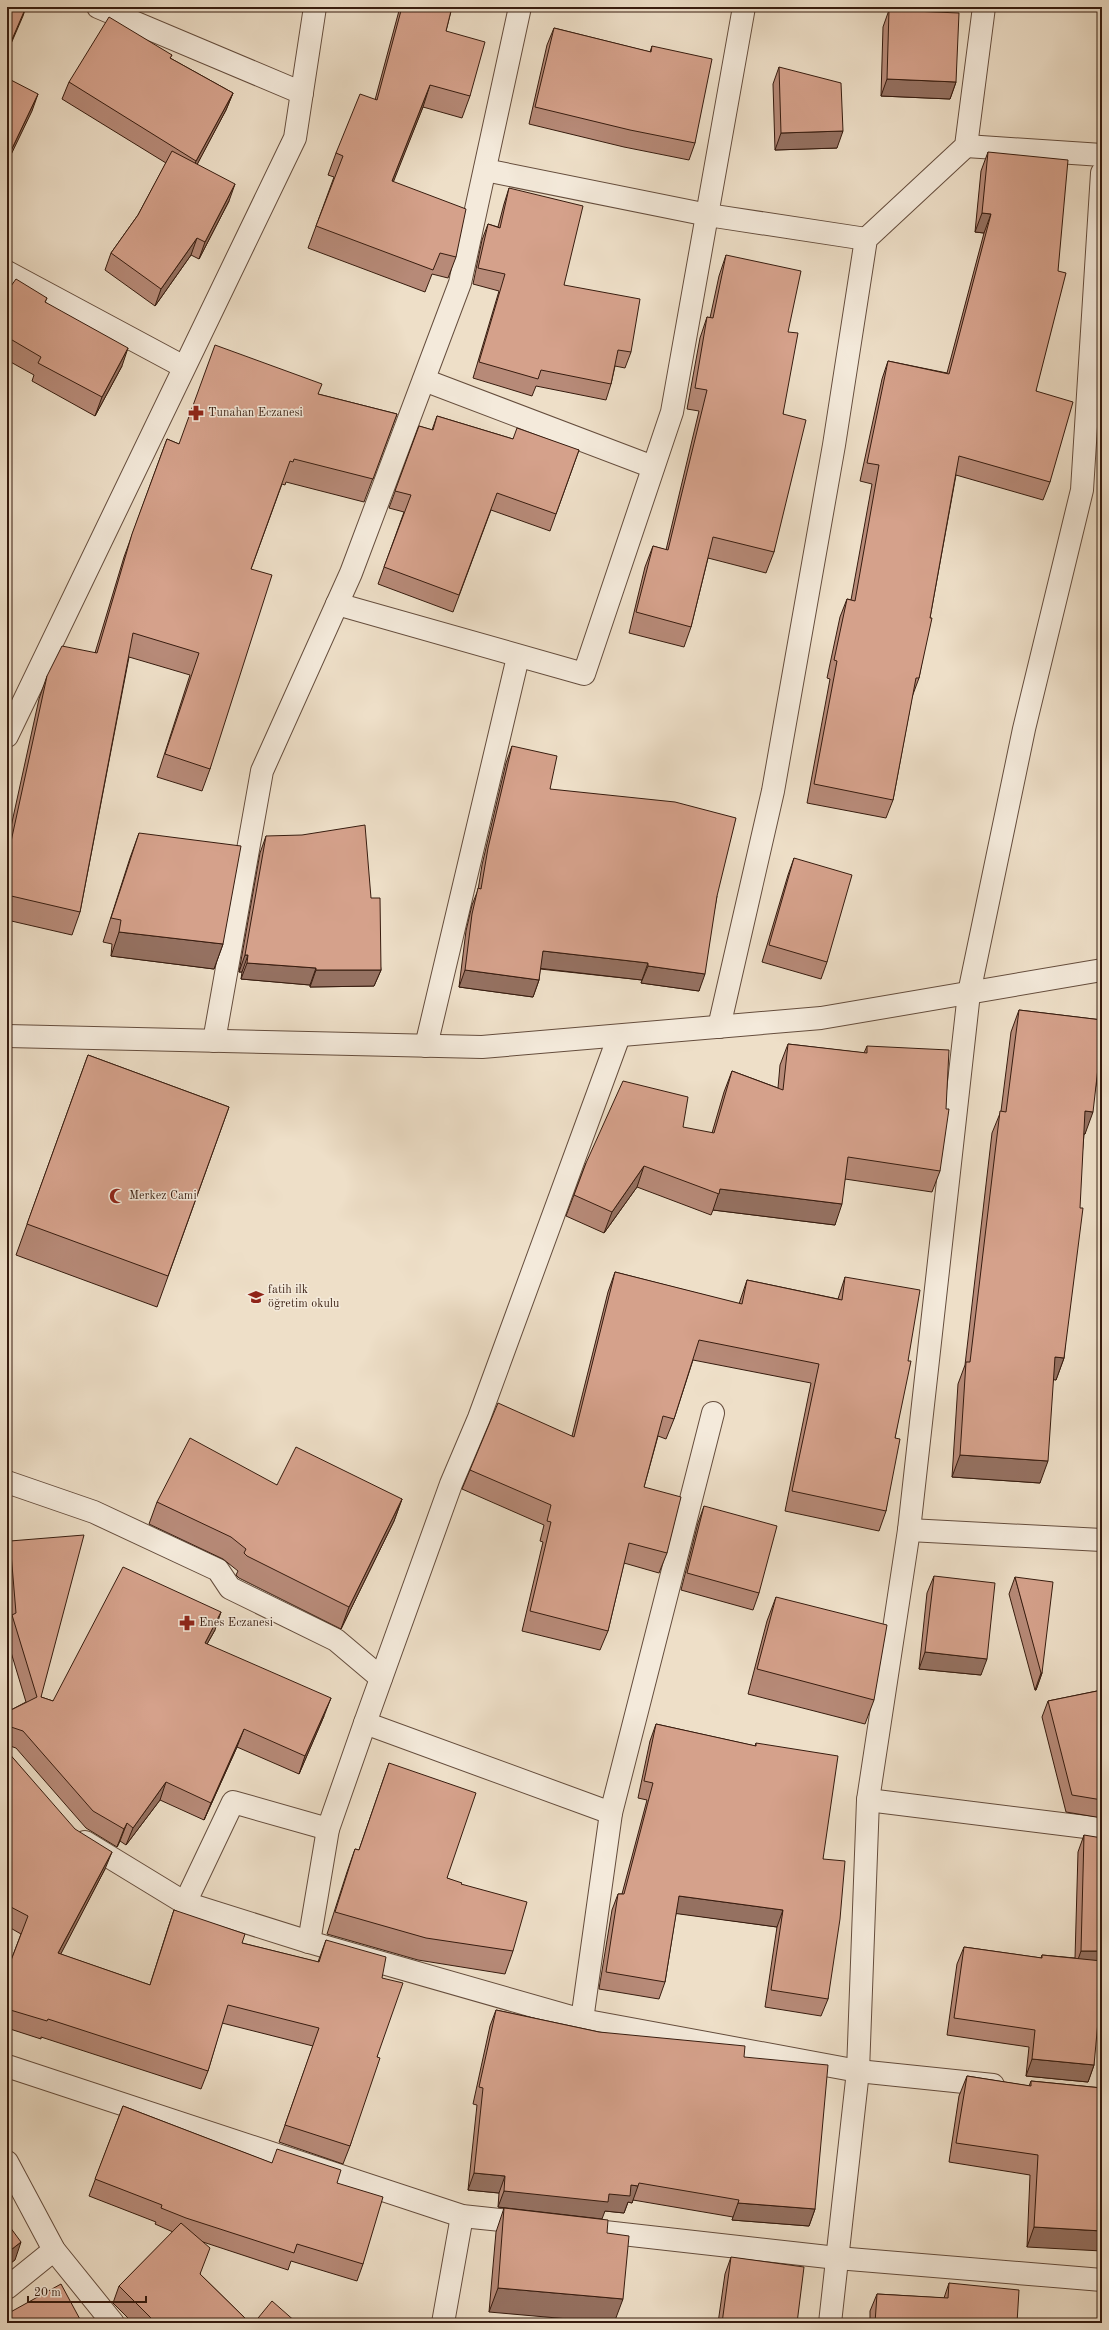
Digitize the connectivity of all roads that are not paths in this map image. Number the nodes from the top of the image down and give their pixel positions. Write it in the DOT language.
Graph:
graph roads {
  1 [pos="98,7"];
  2 [pos="315,7"];
  3 [pos="520,7"];
  4 [pos="744,7"];
  5 [pos="984,7"];
  6 [pos="302,93"];
  7 [pos="966,146"];
  8 [pos="1102,155"];
  9 [pos="485,170"];
  10 [pos="1102,174"];
  11 [pos="708,216"];
  12 [pos="866,239"];
  13 [pos="7,272"];
  14 [pos="184,367"];
  15 [pos="424,380"];
  16 [pos="653,467"];
  17 [pos="337,604"];
  18 [pos="518,657"];
  19 [pos="16,695"];
  20 [pos="7,736"];
  21 [pos="1102,970"];
  22 [pos="969,993"];
  23 [pos="719,1027"];
  24 [pos="7,1036"];
  25 [pos="619,1036"];
  26 [pos="214,1041"];
  27 [pos="426,1046"];
  28 [pos="712,1413"];
  29 [pos="7,1482"];
  30 [pos="909,1530"];
  31 [pos="1102,1540"];
  32 [pos="381,1678"];
  33 [pos="364,1723"];
  34 [pos="868,1800"];
  35 [pos="611,1813"];
  36 [pos="68,1827"];
  37 [pos="328,1828"];
  38 [pos="1102,1829"];
  39 [pos="184,1903"];
  40 [pos="309,1942"];
  41 [pos="582,2020"];
  42 [pos="7,2066"];
  43 [pos="858,2071"];
  44 [pos="1016,2087"];
  45 [pos="7,2162"];
  46 [pos="462,2216"];
  47 [pos="54,2250"];
  48 [pos="837,2258"];
  49 [pos="1102,2280"];
  50 [pos="7,2288"];
  51 [pos="113,2323"];
  52 [pos="443,2323"];
  53 [pos="830,2323"];
  1 -- 6 [label="street"];
  2 -- 6 [label="street"];
  3 -- 9 [label="street"];
  4 -- 11 [label="street"];
  5 -- 7 [label="street"];
  6 -- 14 [label="street"];
  7 -- 8 [label="street"];
  7 -- 12 [label="street"];
  9 -- 11 [label="street"];
  9 -- 15 [label="street"];
  10 -- 22 [label="street"];
  11 -- 12 [label="street"];
  11 -- 16 [label="street"];
  12 -- 23 [label="street"];
  13 -- 14 [label="street"];
  14 -- 19 [label="street"];
  15 -- 16 [label="street"];
  15 -- 17 [label="street"];
  16 -- 18 [label="street"];
  17 -- 18 [label="street"];
  17 -- 26 [label="street"];
  18 -- 27 [label="street"];
  19 -- 20 [label="street"];
  21 -- 22 [label="street"];
  22 -- 23 [label="street"];
  22 -- 30 [label="street"];
  23 -- 25 [label="street"];
  24 -- 26 [label="street"];
  25 -- 27 [label="street"];
  25 -- 32 [label="street"];
  26 -- 27 [label="street"];
  28 -- 35 [label="street"];
  29 -- 32 [label="street"];
  30 -- 31 [label="street"];
  30 -- 34 [label="street"];
  32 -- 33 [label="street"];
  33 -- 35 [label="street"];
  33 -- 37 [label="street"];
  34 -- 38 [label="street"];
  34 -- 43 [label="street"];
  35 -- 41 [label="street"];
  36 -- 39 [label="street"];
  37 -- 39 [label="street"];
  37 -- 40 [label="street"];
  39 -- 40 [label="street"];
  40 -- 41 [label="street"];
  41 -- 43 [label="street"];
  42 -- 46 [label="street"];
  43 -- 44 [label="street"];
  43 -- 48 [label="street"];
  45 -- 47 [label="street"];
  46 -- 48 [label="street"];
  46 -- 52 [label="street"];
  47 -- 50 [label="street"];
  47 -- 51 [label="street"];
  48 -- 49 [label="street"];
  48 -- 53 [label="street"];
}
